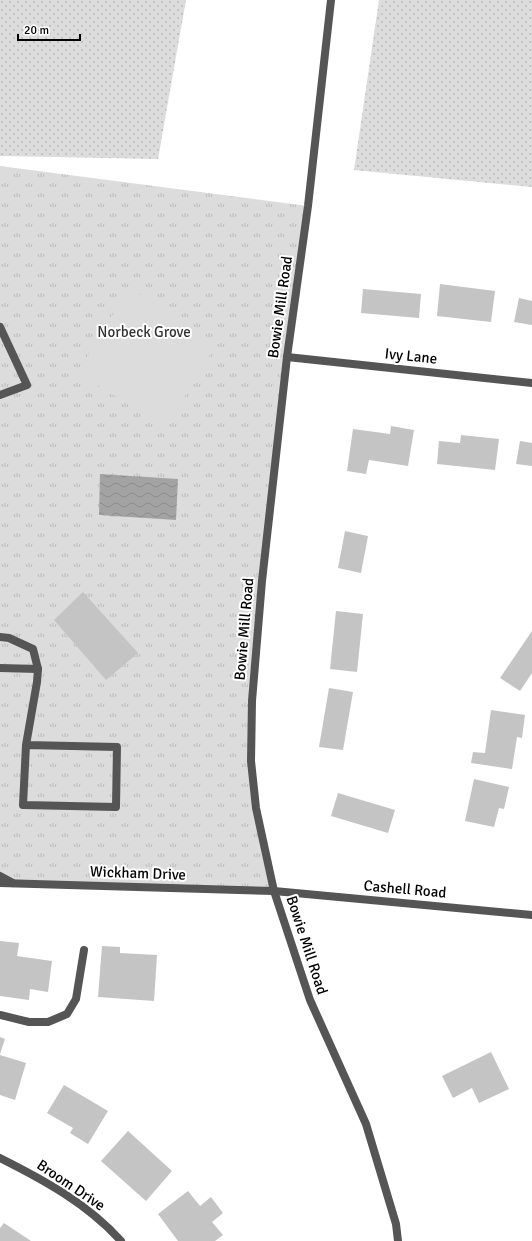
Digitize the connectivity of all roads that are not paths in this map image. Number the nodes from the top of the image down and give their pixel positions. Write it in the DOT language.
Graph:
graph roads {
  1 [pos="331,0"];
  2 [pos="0,327"];
  3 [pos="287,357"];
  4 [pos="532,383"];
  5 [pos="0,395"];
  6 [pos="0,637"];
  7 [pos="0,668"];
  8 [pos="38,669"];
  9 [pos="26,745"];
  10 [pos="0,876"];
  11 [pos="0,884"];
  12 [pos="15,884"];
  13 [pos="274,891"];
  14 [pos="532,915"];
  15 [pos="84,950"];
  16 [pos="0,1015"];
  17 [pos="0,1158"];
  18 [pos="121,1241"];
  19 [pos="398,1241"];
  1 -- 3 [label="street, Bowie Mill Road"];
  2 -- 5 [label="street"];
  3 -- 4 [label="street, Ivy Lane"];
  3 -- 13 [label="street, Bowie Mill Road"];
  6 -- 8 [label="street"];
  7 -- 8 [label="street"];
  8 -- 9 [label="street"];
  9 -- 9 [label="street"];
  10 -- 12 [label="street"];
  11 -- 12 [label="street, Wickham Drive"];
  12 -- 13 [label="street, Wickham Drive"];
  13 -- 14 [label="street, Cashell Road"];
  13 -- 19 [label="street, Bowie Mill Road"];
  15 -- 16 [label="street"];
  17 -- 18 [label="street, Broom Drive"];
}
